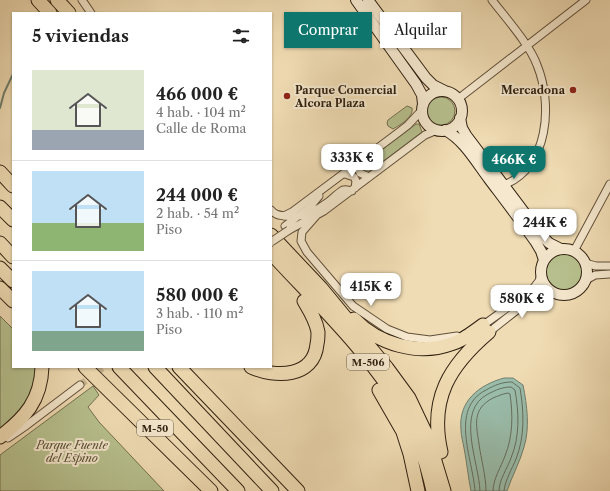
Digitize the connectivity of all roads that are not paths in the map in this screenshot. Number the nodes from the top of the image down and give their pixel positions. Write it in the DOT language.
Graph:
graph roads {
  1 [pos="38,0"];
  2 [pos="57,0"];
  3 [pos="63,0"];
  4 [pos="82,0"];
  5 [pos="356,0"];
  6 [pos="368,0"];
  7 [pos="492,0"];
  8 [pos="586,0"];
  9 [pos="49,12"];
  10 [pos="68,12"];
  11 [pos="74,12"];
  12 [pos="90,12"];
  13 [pos="527,46"];
  14 [pos="445,91"];
  15 [pos="458,99"];
  16 [pos="423,107"];
  17 [pos="460,118"];
  18 [pos="441,130"];
  19 [pos="359,163"];
  20 [pos="0,172"];
  21 [pos="345,174"];
  22 [pos="369,177"];
  23 [pos="0,180"];
  24 [pos="332,183"];
  25 [pos="610,184"];
  26 [pos="12,185"];
  27 [pos="504,185"];
  28 [pos="354,189"];
  29 [pos="12,193"];
  30 [pos="0,207"];
  31 [pos="272,211"];
  32 [pos="284,216"];
  33 [pos="299,216"];
  34 [pos="316,216"];
  35 [pos="12,219"];
  36 [pos="287,228"];
  37 [pos="272,236"];
  38 [pos="272,237"];
  39 [pos="272,241"];
  40 [pos="0,243"];
  41 [pos="561,249"];
  42 [pos="574,251"];
  43 [pos="272,254"];
  44 [pos="12,255"];
  45 [pos="544,260"];
  46 [pos="586,263"];
  47 [pos="272,266"];
  48 [pos="610,266"];
  49 [pos="0,268"];
  50 [pos="610,274"];
  51 [pos="541,275"];
  52 [pos="12,280"];
  53 [pos="586,280"];
  54 [pos="0,282"];
  55 [pos="0,288"];
  56 [pos="321,288"];
  57 [pos="552,292"];
  58 [pos="12,294"];
  59 [pos="12,300"];
  60 [pos="304,301"];
  61 [pos="486,329"];
  62 [pos="42,368"];
  63 [pos="86,368"];
  64 [pos="97,368"];
  65 [pos="120,368"];
  66 [pos="155,368"];
  67 [pos="180,368"];
  68 [pos="254,368"];
  69 [pos="80,385"];
  70 [pos="401,425"];
  71 [pos="0,437"];
  72 [pos="0,442"];
  73 [pos="228,444"];
  74 [pos="212,491"];
  75 [pos="238,491"];
  76 [pos="272,491"];
  77 [pos="282,491"];
  78 [pos="298,491"];
  79 [pos="418,491"];
  80 [pos="426,491"];
  81 [pos="433,491"];
  82 [pos="444,491"];
  83 [pos="450,491"];
  1 -- 9 [label="highway"];
  2 -- 10 [label="highway"];
  3 -- 11 [label="highway"];
  4 -- 12 [label="street"];
  5 -- 16 [label="street"];
  6 -- 14 [label="street"];
  7 -- 13 [label="street"];
  8 -- 13 [label="street"];
  13 -- 15 [label="street"];
  13 -- 27 [label="street"];
  14 -- 15 [label="street"];
  14 -- 16 [label="street"];
  15 -- 17 [label="street"];
  16 -- 18 [label="street"];
  16 -- 19 [label="street"];
  17 -- 18 [label="street"];
  17 -- 27 [label="street"];
  18 -- 22 [label="street"];
  18 -- 45 [label="street"];
  19 -- 21 [label="street"];
  19 -- 22 [label="street"];
  20 -- 26 [label="highway"];
  21 -- 24 [label="street"];
  21 -- 28 [label="street"];
  22 -- 28 [label="street"];
  23 -- 29 [label="highway"];
  24 -- 32 [label="street"];
  24 -- 33 [label="street"];
  25 -- 42 [label="street"];
  27 -- 41 [label="street"];
  28 -- 33 [label="street"];
  28 -- 34 [label="street"];
  30 -- 35 [label="highway"];
  31 -- 32 [label="street"];
  32 -- 33 [label="street"];
  33 -- 36 [label="street"];
  34 -- 36 [label="street"];
  34 -- 61 [label="street"];
  36 -- 37 [label="street"];
  36 -- 39 [label="street, bridge"];
  38 -- 56 [label="highway, M-506"];
  40 -- 44 [label="highway"];
  41 -- 42 [label="street"];
  41 -- 45 [label="street"];
  42 -- 46 [label="street"];
  43 -- 81 [label="highway, M-506"];
  45 -- 51 [label="street"];
  46 -- 48 [label="street"];
  46 -- 53 [label="street"];
  47 -- 60 [label="highway"];
  49 -- 52 [label="highway"];
  50 -- 53 [label="street"];
  51 -- 57 [label="street"];
  51 -- 61 [label="street"];
  53 -- 57 [label="street"];
  54 -- 58 [label="highway"];
  55 -- 59 [label="highway"];
  56 -- 61 [label="highway"];
  56 -- 82 [label="highway, M-506"];
  57 -- 61 [label="street"];
  60 -- 68 [label="highway"];
  60 -- 70 [label="highway"];
  61 -- 83 [label="highway"];
  62 -- 71 [label="highway"];
  63 -- 74 [label="highway"];
  64 -- 74 [label="highway, M-50"];
  65 -- 75 [label="highway, M-50"];
  66 -- 73 [label="highway"];
  67 -- 78 [label="highway"];
  69 -- 72 [label="street"];
  70 -- 79 [label="highway"];
  70 -- 80 [label="highway"];
  73 -- 76 [label="highway"];
  73 -- 77 [label="highway"];
}
